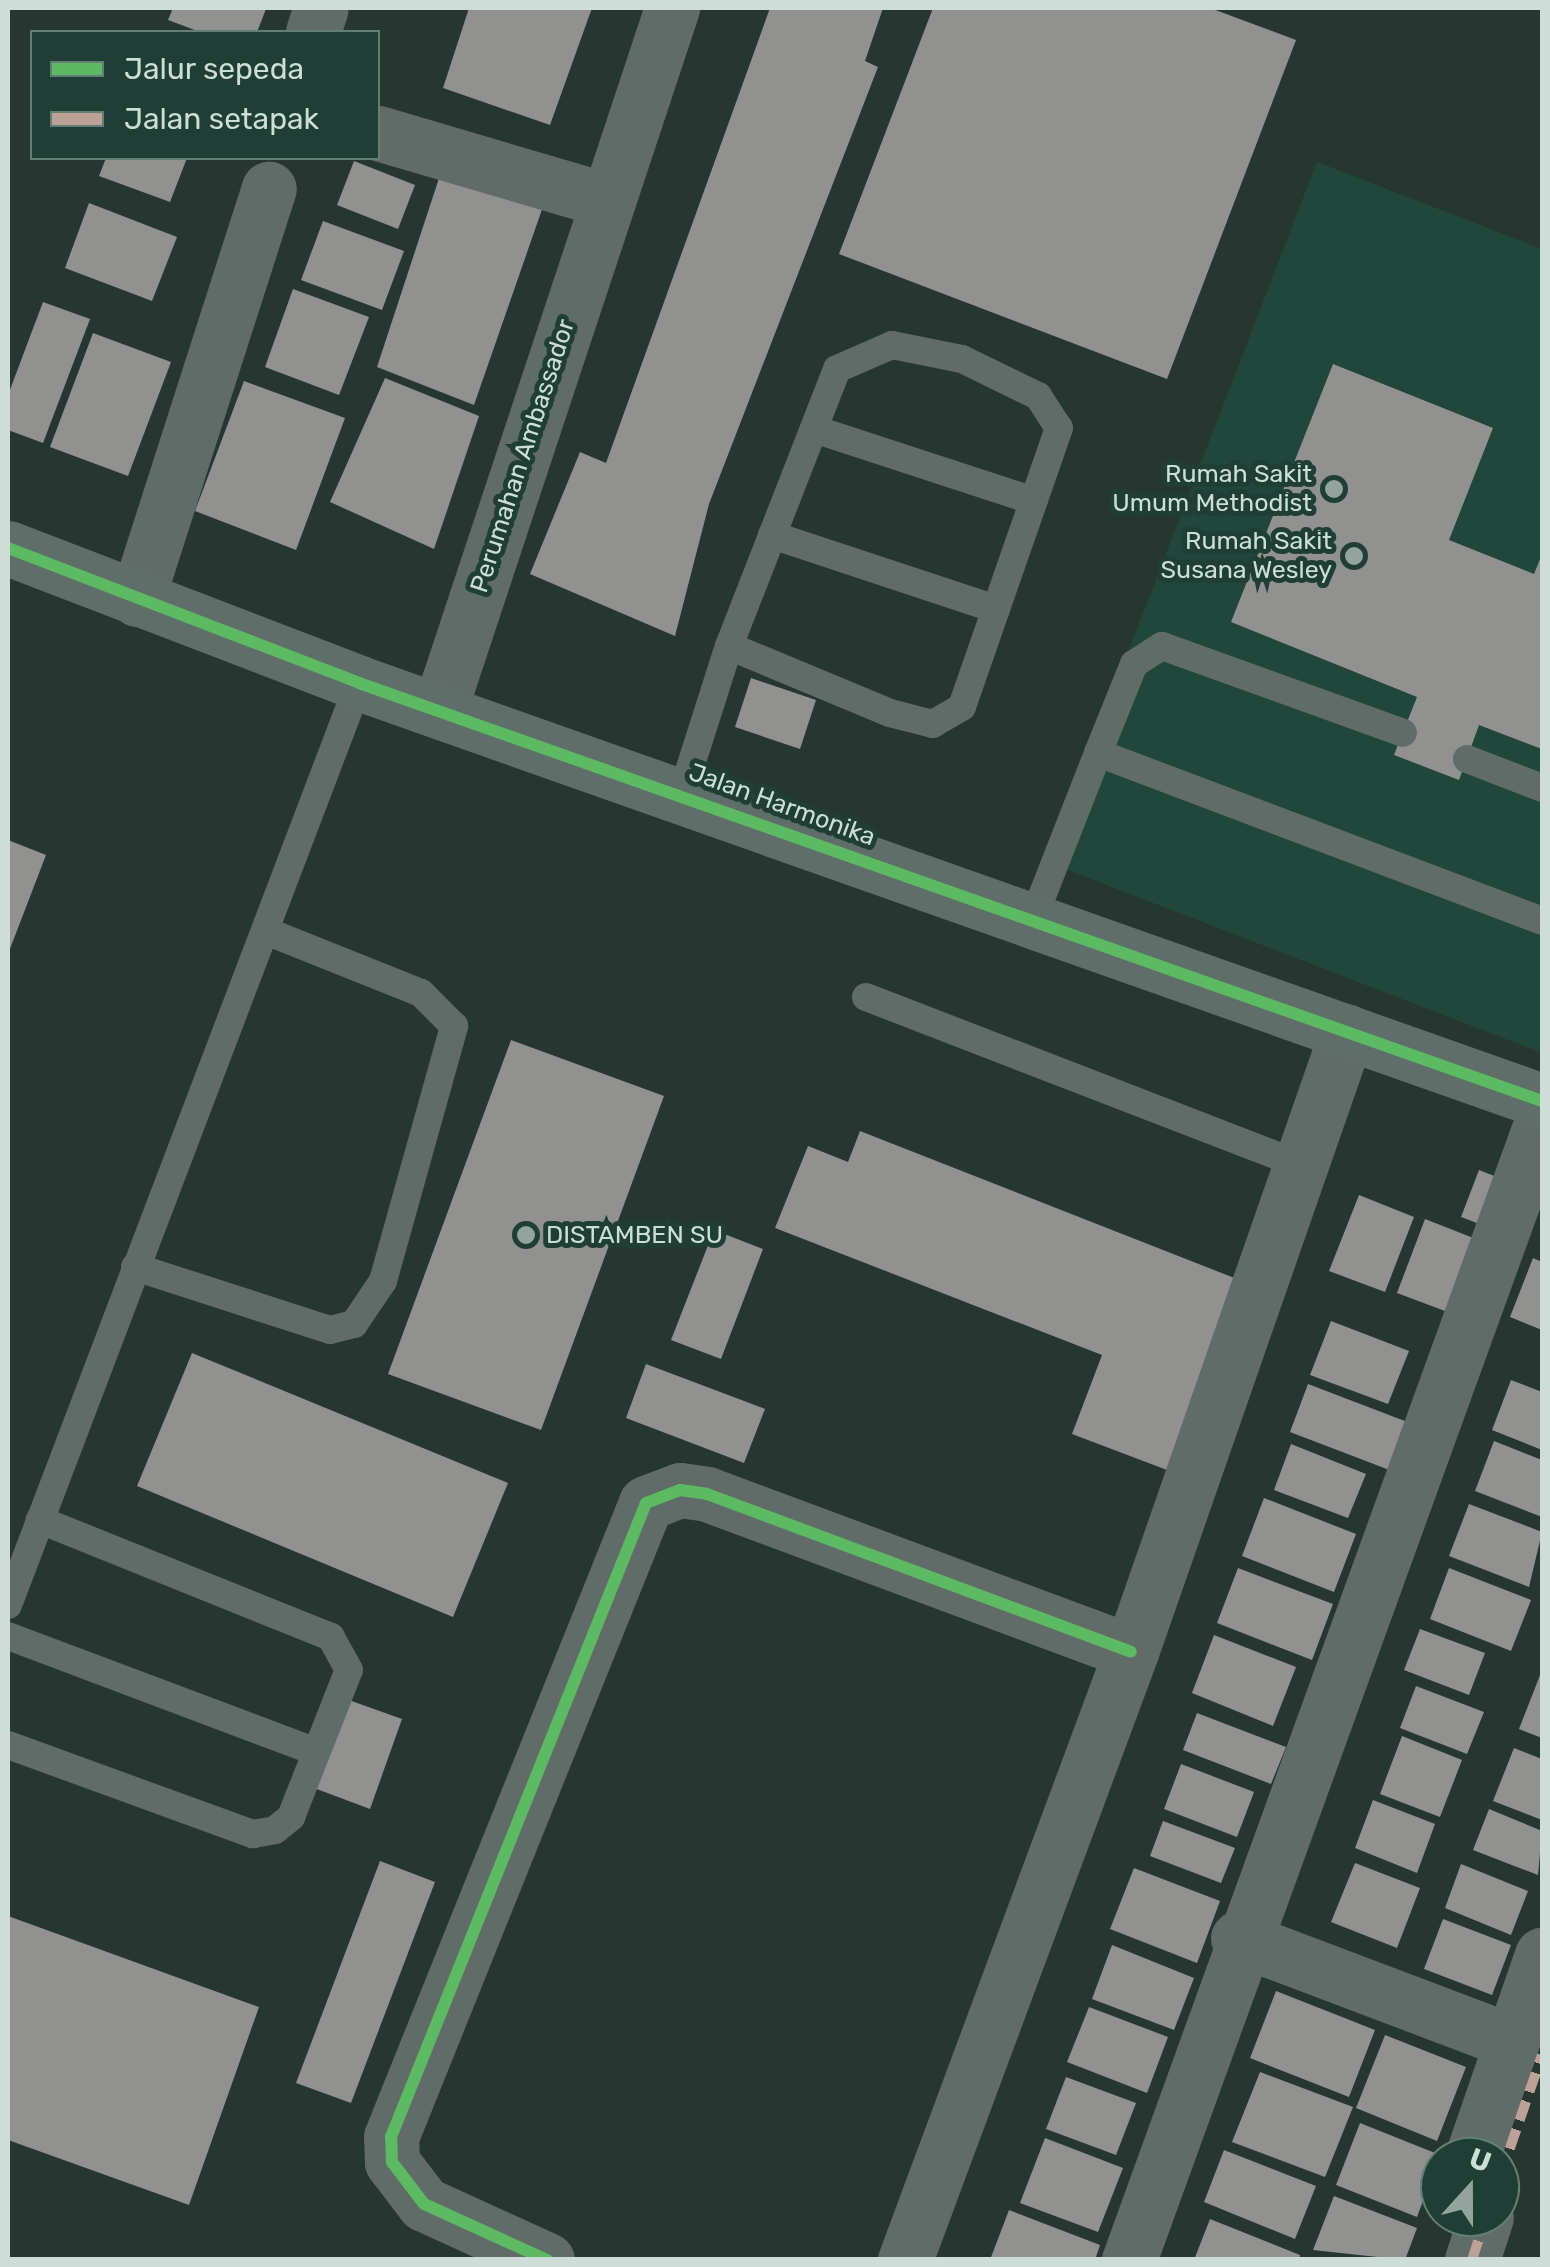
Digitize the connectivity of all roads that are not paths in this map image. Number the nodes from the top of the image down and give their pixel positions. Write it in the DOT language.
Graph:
graph roads {
  1 [pos="672,8"];
  2 [pos="380,134"];
  3 [pos="269,189"];
  4 [pos="605,200"];
  5 [pos="814,429"];
  6 [pos="1034,501"];
  7 [pos="772,535"];
  8 [pos="8,548"];
  9 [pos="137,599"];
  10 [pos="996,608"];
  11 [pos="729,646"];
  12 [pos="359,683"];
  13 [pos="438,711"];
  14 [pos="1403,733"];
  15 [pos="1098,752"];
  16 [pos="1467,759"];
  17 [pos="1542,788"];
  18 [pos="682,793"];
  19 [pos="1033,919"];
  20 [pos="1542,921"];
  21 [pos="266,930"];
  22 [pos="866,996"];
  23 [pos="1347,1032"];
  24 [pos="1542,1101"];
  25 [pos="1542,1121"];
  26 [pos="1302,1165"];
  27 [pos="135,1266"];
  28 [pos="40,1520"];
  29 [pos="8,1604"];
  30 [pos="8,1636"];
  31 [pos="1132,1652"];
  32 [pos="8,1745"];
  33 [pos="316,1752"];
  34 [pos="1238,1938"];
  35 [pos="1542,1955"];
  36 [pos="1527,2048"];
  37 [pos="1482,2137"];
  38 [pos="1509,2137"];
  39 [pos="547,2260"];
  40 [pos="905,2260"];
  41 [pos="1129,2260"];
  1 -- 4 [label="street, Perumahan Ambassador"];
  2 -- 4 [label="street"];
  3 -- 9 [label="street"];
  4 -- 13 [label="street, Perumahan Ambassador"];
  5 -- 6 [label="lane"];
  5 -- 6 [label="lane"];
  5 -- 7 [label="lane"];
  6 -- 10 [label="lane"];
  7 -- 10 [label="lane"];
  7 -- 11 [label="lane"];
  8 -- 9 [label="street, Jalan Harmonika"];
  9 -- 12 [label="street, Jalan Harmonika"];
  10 -- 11 [label="lane"];
  11 -- 18 [label="lane"];
  12 -- 13 [label="street, Jalan Harmonika"];
  12 -- 21 [label="lane"];
  13 -- 18 [label="street, Jalan Harmonika"];
  14 -- 15 [label="lane"];
  15 -- 19 [label="lane"];
  15 -- 20 [label="lane"];
  16 -- 17 [label="lane"];
  18 -- 19 [label="street, Jalan Harmonika"];
  19 -- 23 [label="street, Jalan Harmonika"];
  21 -- 27 [label="lane"];
  21 -- 27 [label="lane"];
  22 -- 26 [label="lane"];
  23 -- 24 [label="street, Jalan Harmonika"];
  23 -- 26 [label="street"];
  25 -- 34 [label="street"];
  26 -- 31 [label="street"];
  27 -- 28 [label="lane"];
  28 -- 29 [label="lane"];
  28 -- 33 [label="lane"];
  30 -- 33 [label="lane"];
  31 -- 39 [label="street"];
  31 -- 40 [label="street"];
  32 -- 33 [label="lane"];
  34 -- 36 [label="street"];
  34 -- 41 [label="street"];
  35 -- 36 [label="street"];
  36 -- 37 [label="street"];
  36 -- 38 [label="street"];
}
